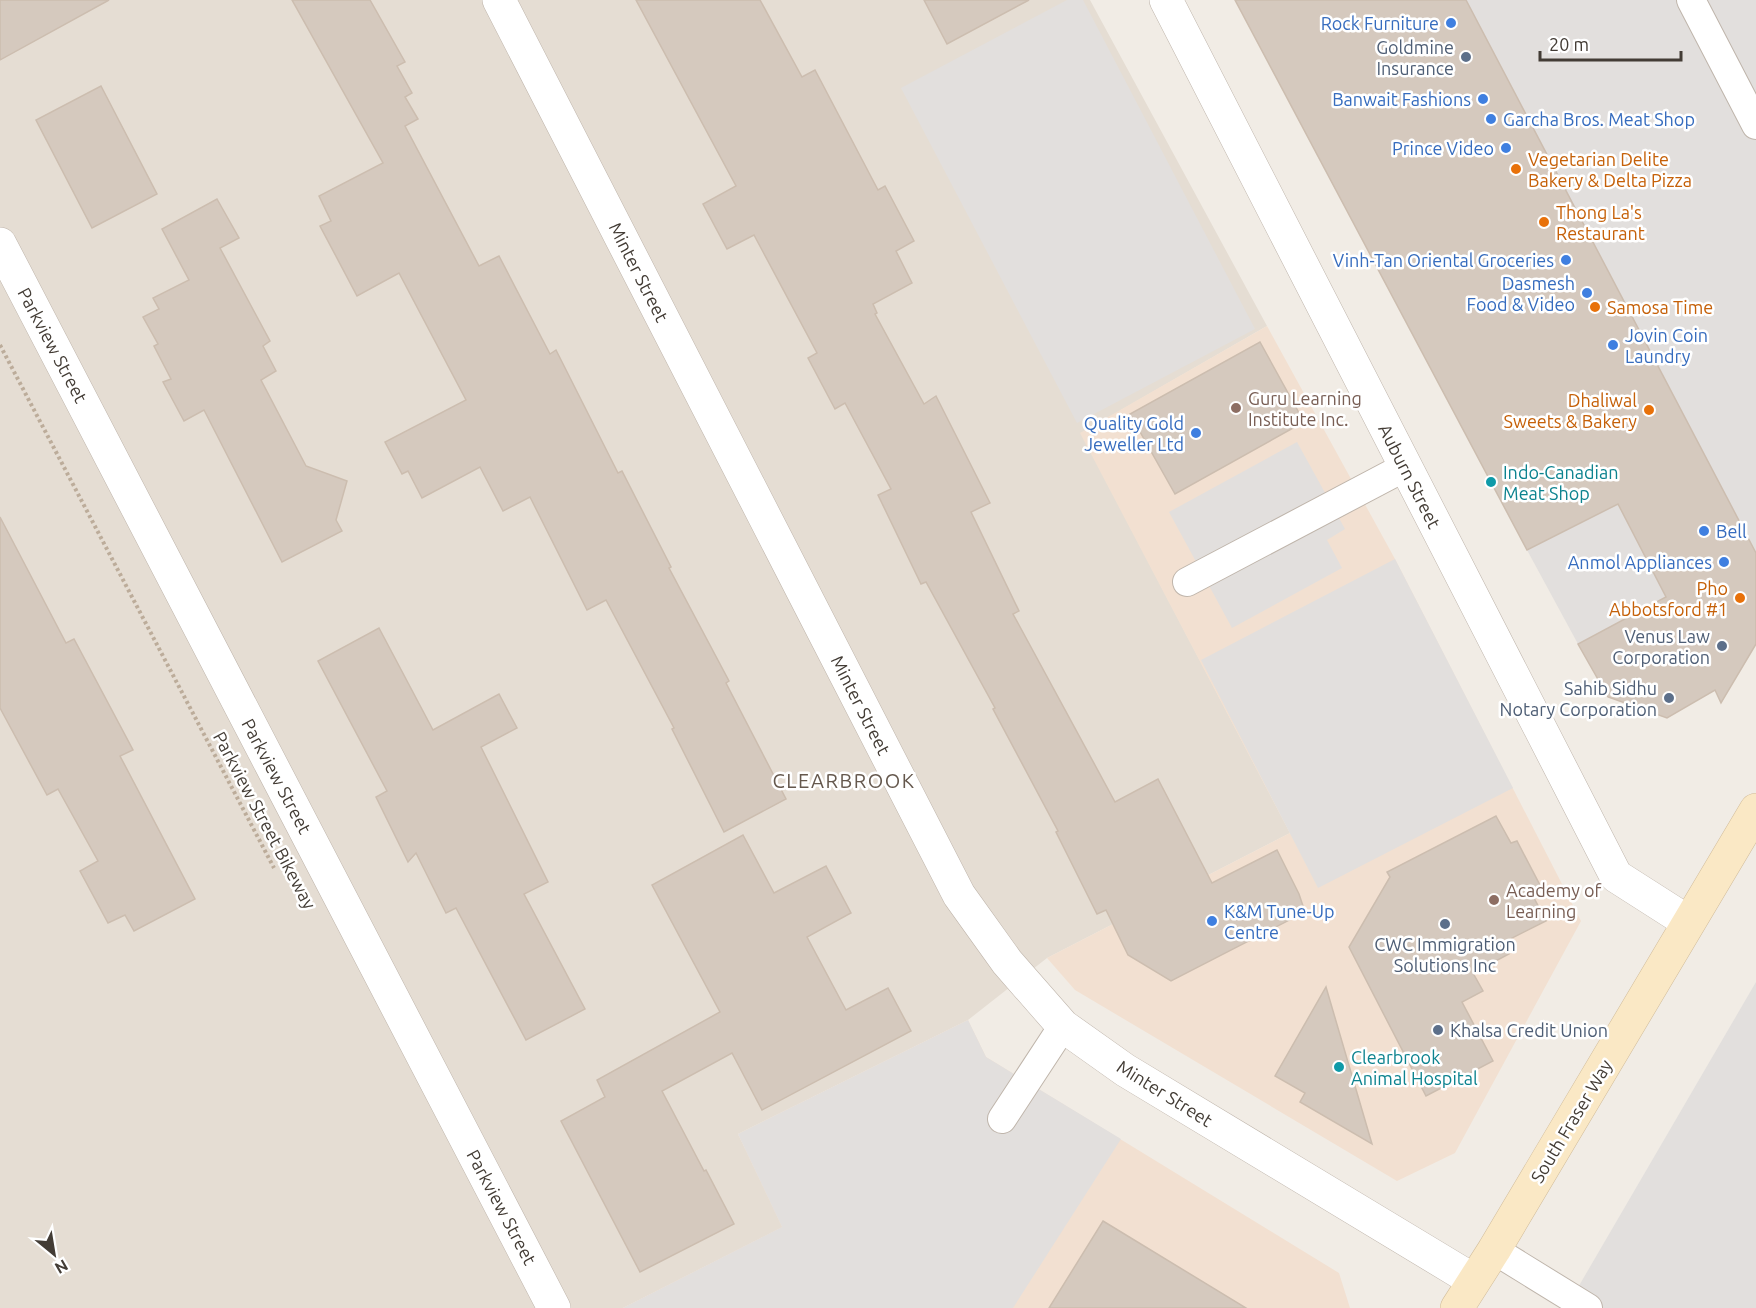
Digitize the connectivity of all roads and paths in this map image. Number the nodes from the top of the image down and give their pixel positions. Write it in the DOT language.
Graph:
graph roads {
  1 [pos="499,0"];
  2 [pos="1166,0"];
  3 [pos="1691,0"];
  4 [pos="1756,125"];
  5 [pos="0,244"];
  6 [pos="0,345"];
  7 [pos="1405,467"];
  8 [pos="1187,582"];
  9 [pos="1756,810"];
  10 [pos="278,874"];
  11 [pos="1688,921"];
  12 [pos="1063,1026"];
  13 [pos="1002,1119"];
  14 [pos="1494,1250"];
  15 [pos="1473,1280"];
  16 [pos="554,1308"];
  17 [pos="1457,1308"];
  18 [pos="1588,1308"];
  1 -- 12 [label="street, Minter Street"];
  2 -- 7 [label="street, Auburn Street"];
  3 -- 4 [label="lane"];
  5 -- 16 [label="street, Parkview Street"];
  6 -- 10 [label="path, Parkview Street Bikeway"];
  7 -- 8 [label="lane"];
  7 -- 11 [label="street, Auburn Street"];
  9 -- 11 [label="main road, South Fraser Way"];
  11 -- 14 [label="main road, South Fraser Way"];
  12 -- 13 [label="lane"];
  12 -- 15 [label="street, Minter Street"];
  14 -- 15 [label="main road, South Fraser Way"];
  14 -- 18 [label="lane"];
  15 -- 17 [label="main road, South Fraser Way"];
}
